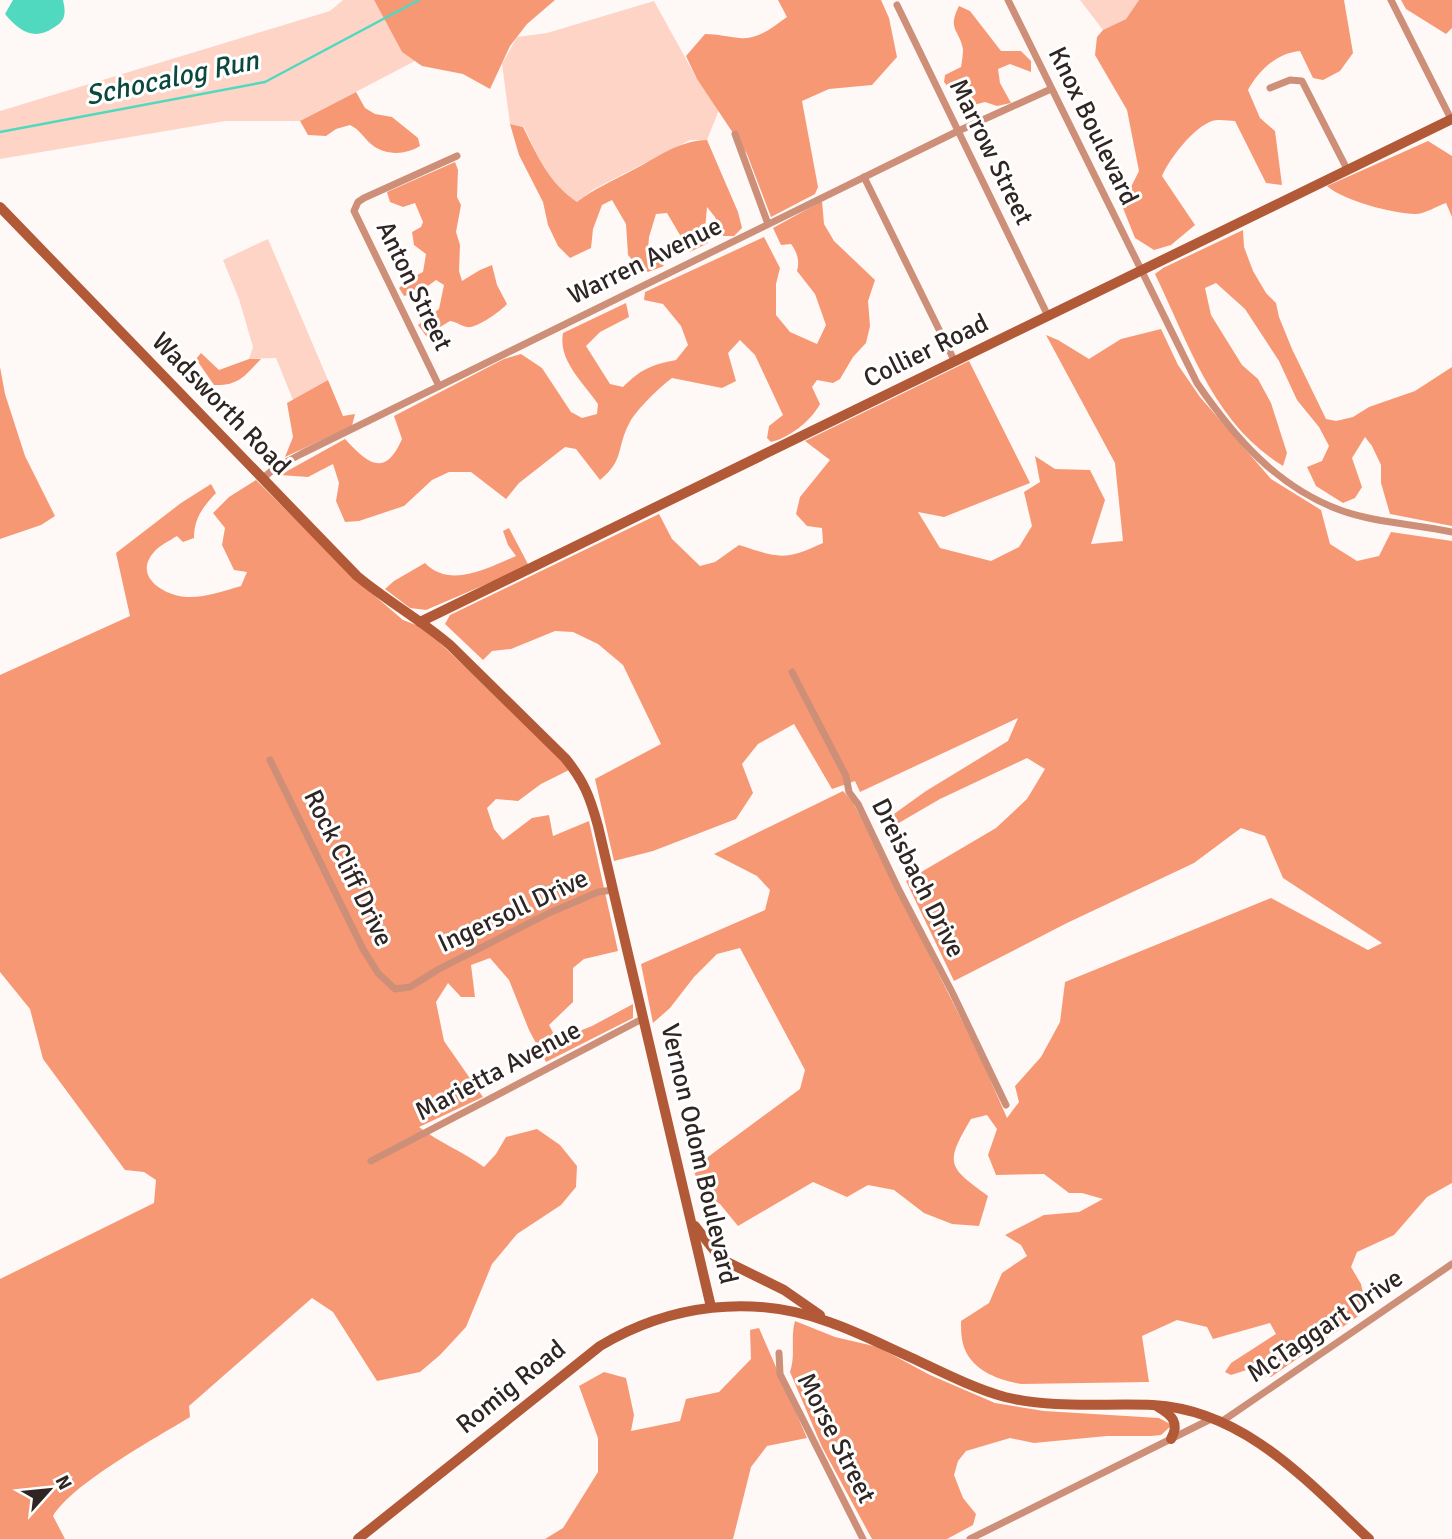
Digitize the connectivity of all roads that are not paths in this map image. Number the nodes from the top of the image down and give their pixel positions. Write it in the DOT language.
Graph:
graph roads {
  1 [pos="1008,0"];
  2 [pos="1391,0"];
  3 [pos="897,5"];
  4 [pos="1270,88"];
  5 [pos="1051,89"];
  6 [pos="1452,119"];
  7 [pos="957,132"];
  8 [pos="735,134"];
  9 [pos="457,156"];
  10 [pos="1347,169"];
  11 [pos="864,177"];
  12 [pos="0,207"];
  13 [pos="768,224"];
  14 [pos="1140,271"];
  15 [pos="1048,316"];
  16 [pos="955,362"];
  17 [pos="439,386"];
  18 [pos="262,479"];
  19 [pos="1452,532"];
  20 [pos="420,622"];
  21 [pos="792,672"];
  22 [pos="270,760"];
  23 [pos="613,890"];
  24 [pos="395,989"];
  25 [pos="644,1018"];
  26 [pos="1006,1105"];
  27 [pos="371,1161"];
  28 [pos="692,1221"];
  29 [pos="1452,1264"];
  30 [pos="712,1307"];
  31 [pos="829,1322"];
  32 [pos="779,1353"];
  33 [pos="1156,1405"];
  34 [pos="1217,1420"];
  35 [pos="1171,1439"];
  36 [pos="358,1539"];
  37 [pos="863,1539"];
  38 [pos="970,1539"];
  39 [pos="1369,1539"];
  1 -- 5 [label="street, Knox Boulevard"];
  2 -- 6 [label="street"];
  3 -- 7 [label="street, Marrow Street"];
  4 -- 10 [label="street"];
  5 -- 7 [label="street, Warren Avenue"];
  5 -- 14 [label="street, Knox Boulevard"];
  6 -- 10 [label="main road, Collier Road"];
  7 -- 11 [label="street, Warren Avenue"];
  7 -- 15 [label="street, Marrow Street"];
  8 -- 13 [label="street"];
  9 -- 17 [label="street, Anton Street"];
  10 -- 14 [label="main road, Collier Road"];
  11 -- 13 [label="street, Warren Avenue"];
  11 -- 16 [label="street"];
  12 -- 18 [label="main road, Wadsworth Road"];
  13 -- 17 [label="street, Warren Avenue"];
  14 -- 15 [label="main road, Collier Road"];
  14 -- 19 [label="street, Knox Boulevard"];
  15 -- 16 [label="main road, Collier Road"];
  16 -- 20 [label="main road, Collier Road"];
  17 -- 18 [label="street, Warren Avenue"];
  18 -- 20 [label="main road, Wadsworth Road"];
  20 -- 23 [label="main road, Vernon Odom Boulevard"];
  21 -- 26 [label="street, Dreisbach Drive"];
  22 -- 24 [label="street, Rock Cliff Drive"];
  23 -- 24 [label="street, Ingersoll Drive"];
  23 -- 25 [label="main road, Vernon Odom Boulevard"];
  25 -- 27 [label="street, Marietta Avenue"];
  25 -- 28 [label="main road, Vernon Odom Boulevard"];
  28 -- 30 [label="main road, Vernon Odom Boulevard"];
  28 -- 31 [label="main road"];
  29 -- 34 [label="street, McTaggart Drive"];
  30 -- 31 [label="main road, Vernon Odom Boulevard"];
  30 -- 36 [label="main road, Romig Road"];
  31 -- 33 [label="main road, Vernon Odom Boulevard"];
  32 -- 37 [label="street, Morse Street"];
  33 -- 34 [label="main road, Vernon Odom Boulevard"];
  33 -- 35 [label="main road"];
  34 -- 35 [label="street, McTaggart Drive"];
  34 -- 39 [label="main road, Vernon Odom Boulevard"];
  35 -- 38 [label="street, McTaggart Drive"];
}
